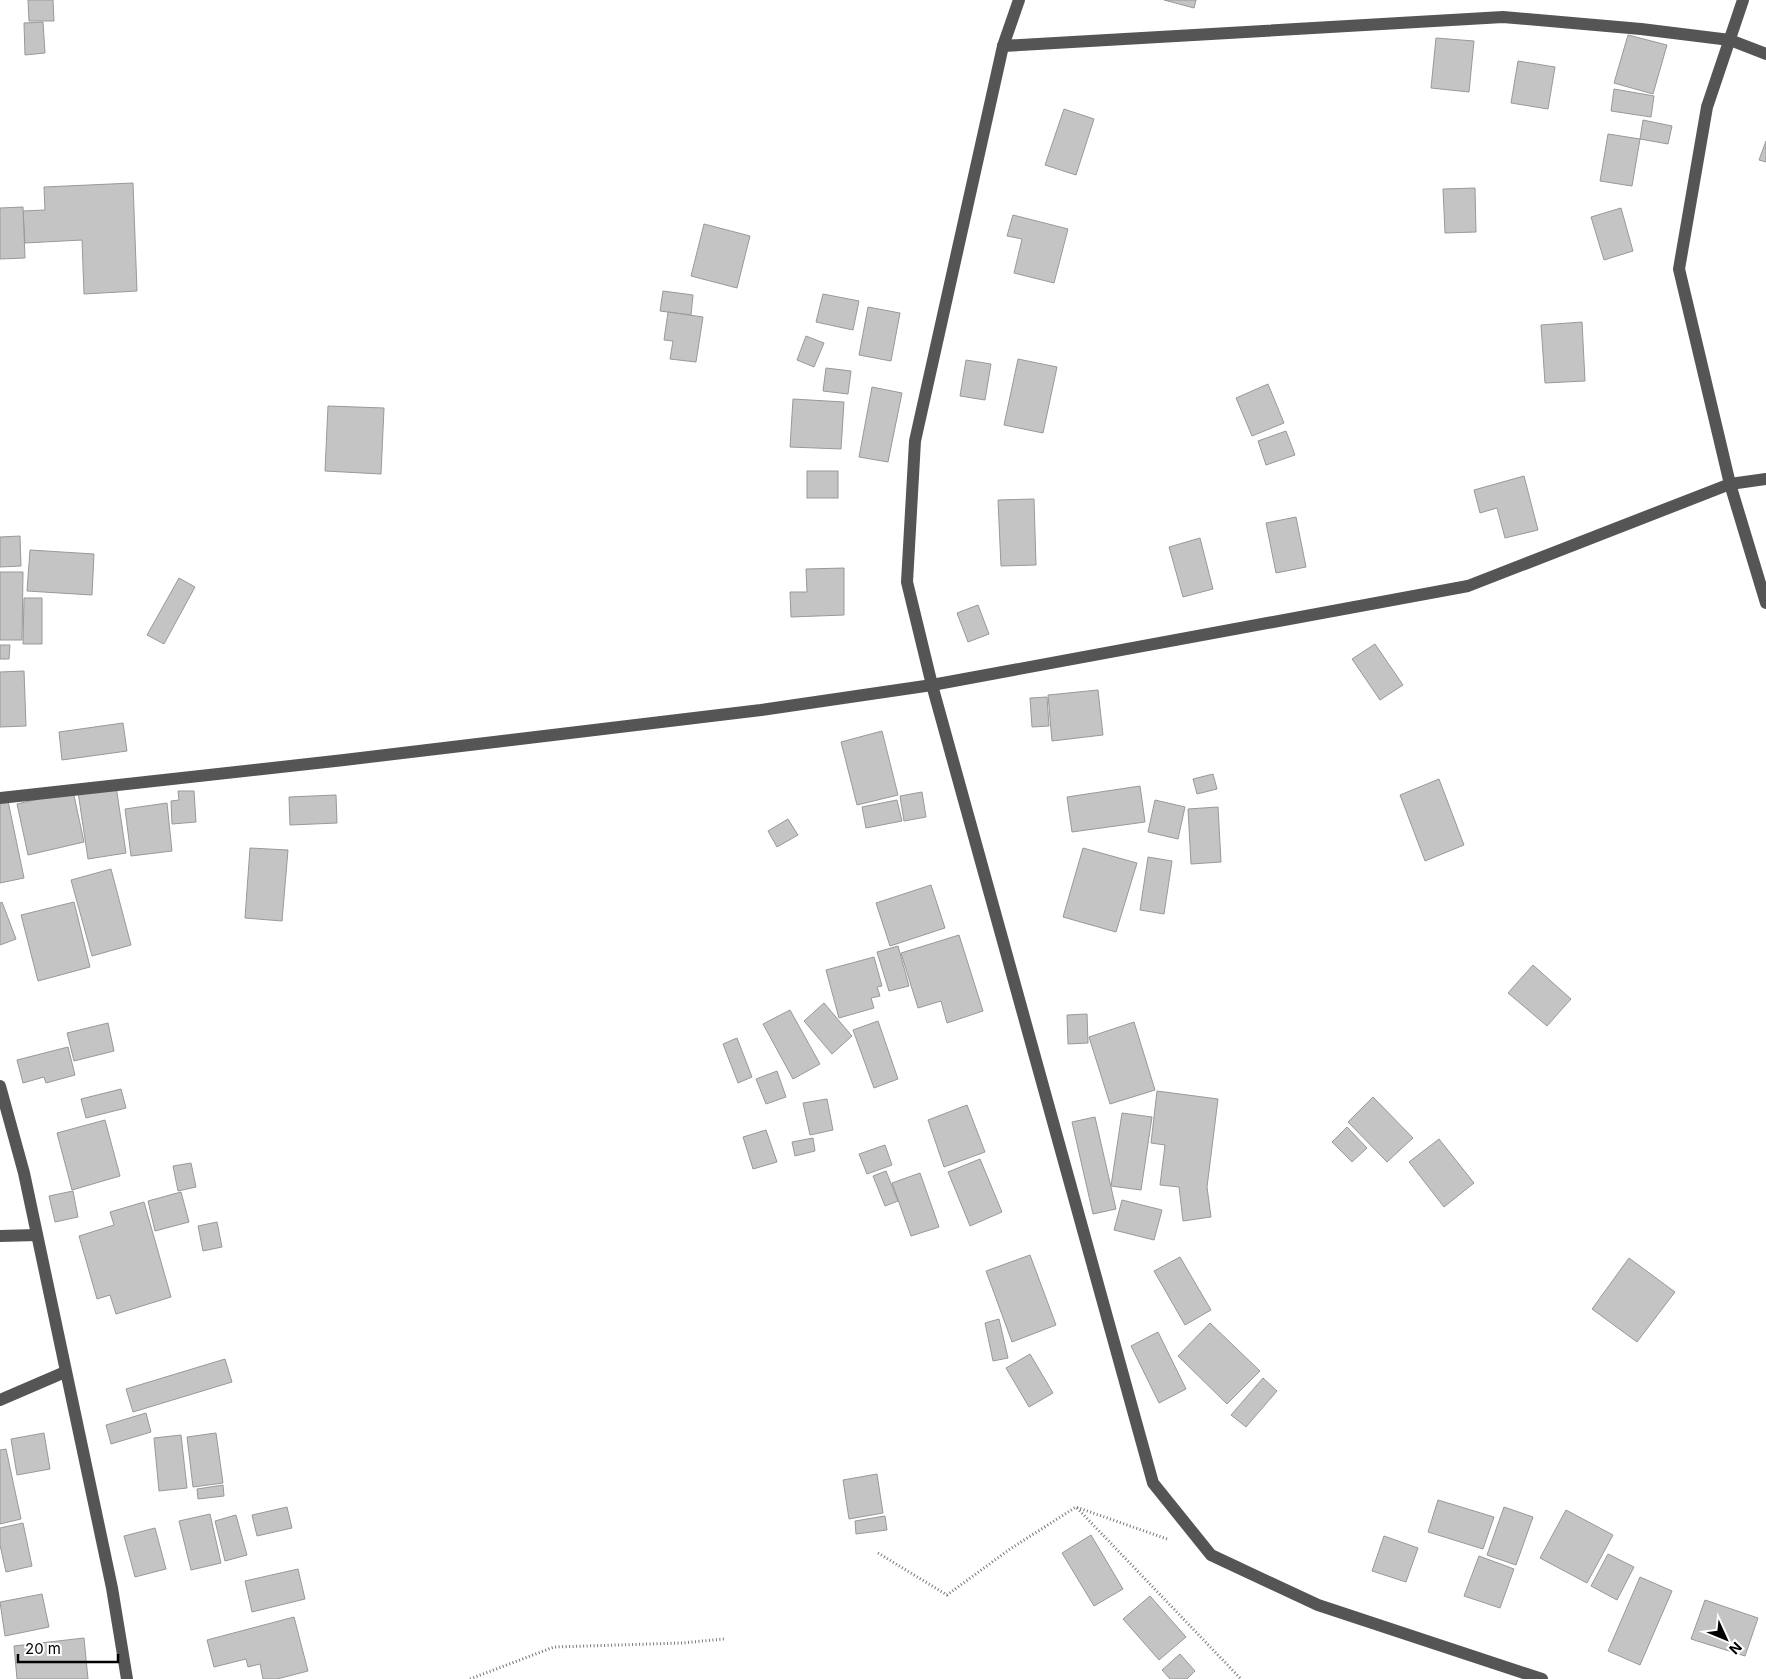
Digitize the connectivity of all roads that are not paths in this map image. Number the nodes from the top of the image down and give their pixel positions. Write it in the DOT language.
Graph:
graph roads {
  1 [pos="1019,0"];
  2 [pos="1743,0"];
  3 [pos="1730,40"];
  4 [pos="1003,46"];
  5 [pos="1766,54"];
  6 [pos="1766,478"];
  7 [pos="1730,484"];
  8 [pos="1766,603"];
  9 [pos="932,685"];
  10 [pos="0,798"];
  11 [pos="0,1086"];
  12 [pos="37,1235"];
  13 [pos="0,1236"];
  14 [pos="65,1372"];
  15 [pos="0,1400"];
  16 [pos="125,1665"];
  17 [pos="127,1679"];
  18 [pos="137,1679"];
  19 [pos="1542,1679"];
  1 -- 4 [label="street"];
  2 -- 3 [label="street"];
  3 -- 4 [label="street"];
  3 -- 5 [label="street"];
  3 -- 7 [label="street"];
  4 -- 9 [label="street"];
  6 -- 7 [label="street"];
  7 -- 8 [label="street"];
  7 -- 9 [label="street"];
  9 -- 10 [label="street"];
  9 -- 19 [label="street"];
  11 -- 12 [label="street"];
  12 -- 13 [label="street"];
  12 -- 14 [label="street"];
  14 -- 15 [label="street"];
  14 -- 16 [label="street"];
  16 -- 17 [label="street"];
  16 -- 18 [label="street"];
}
